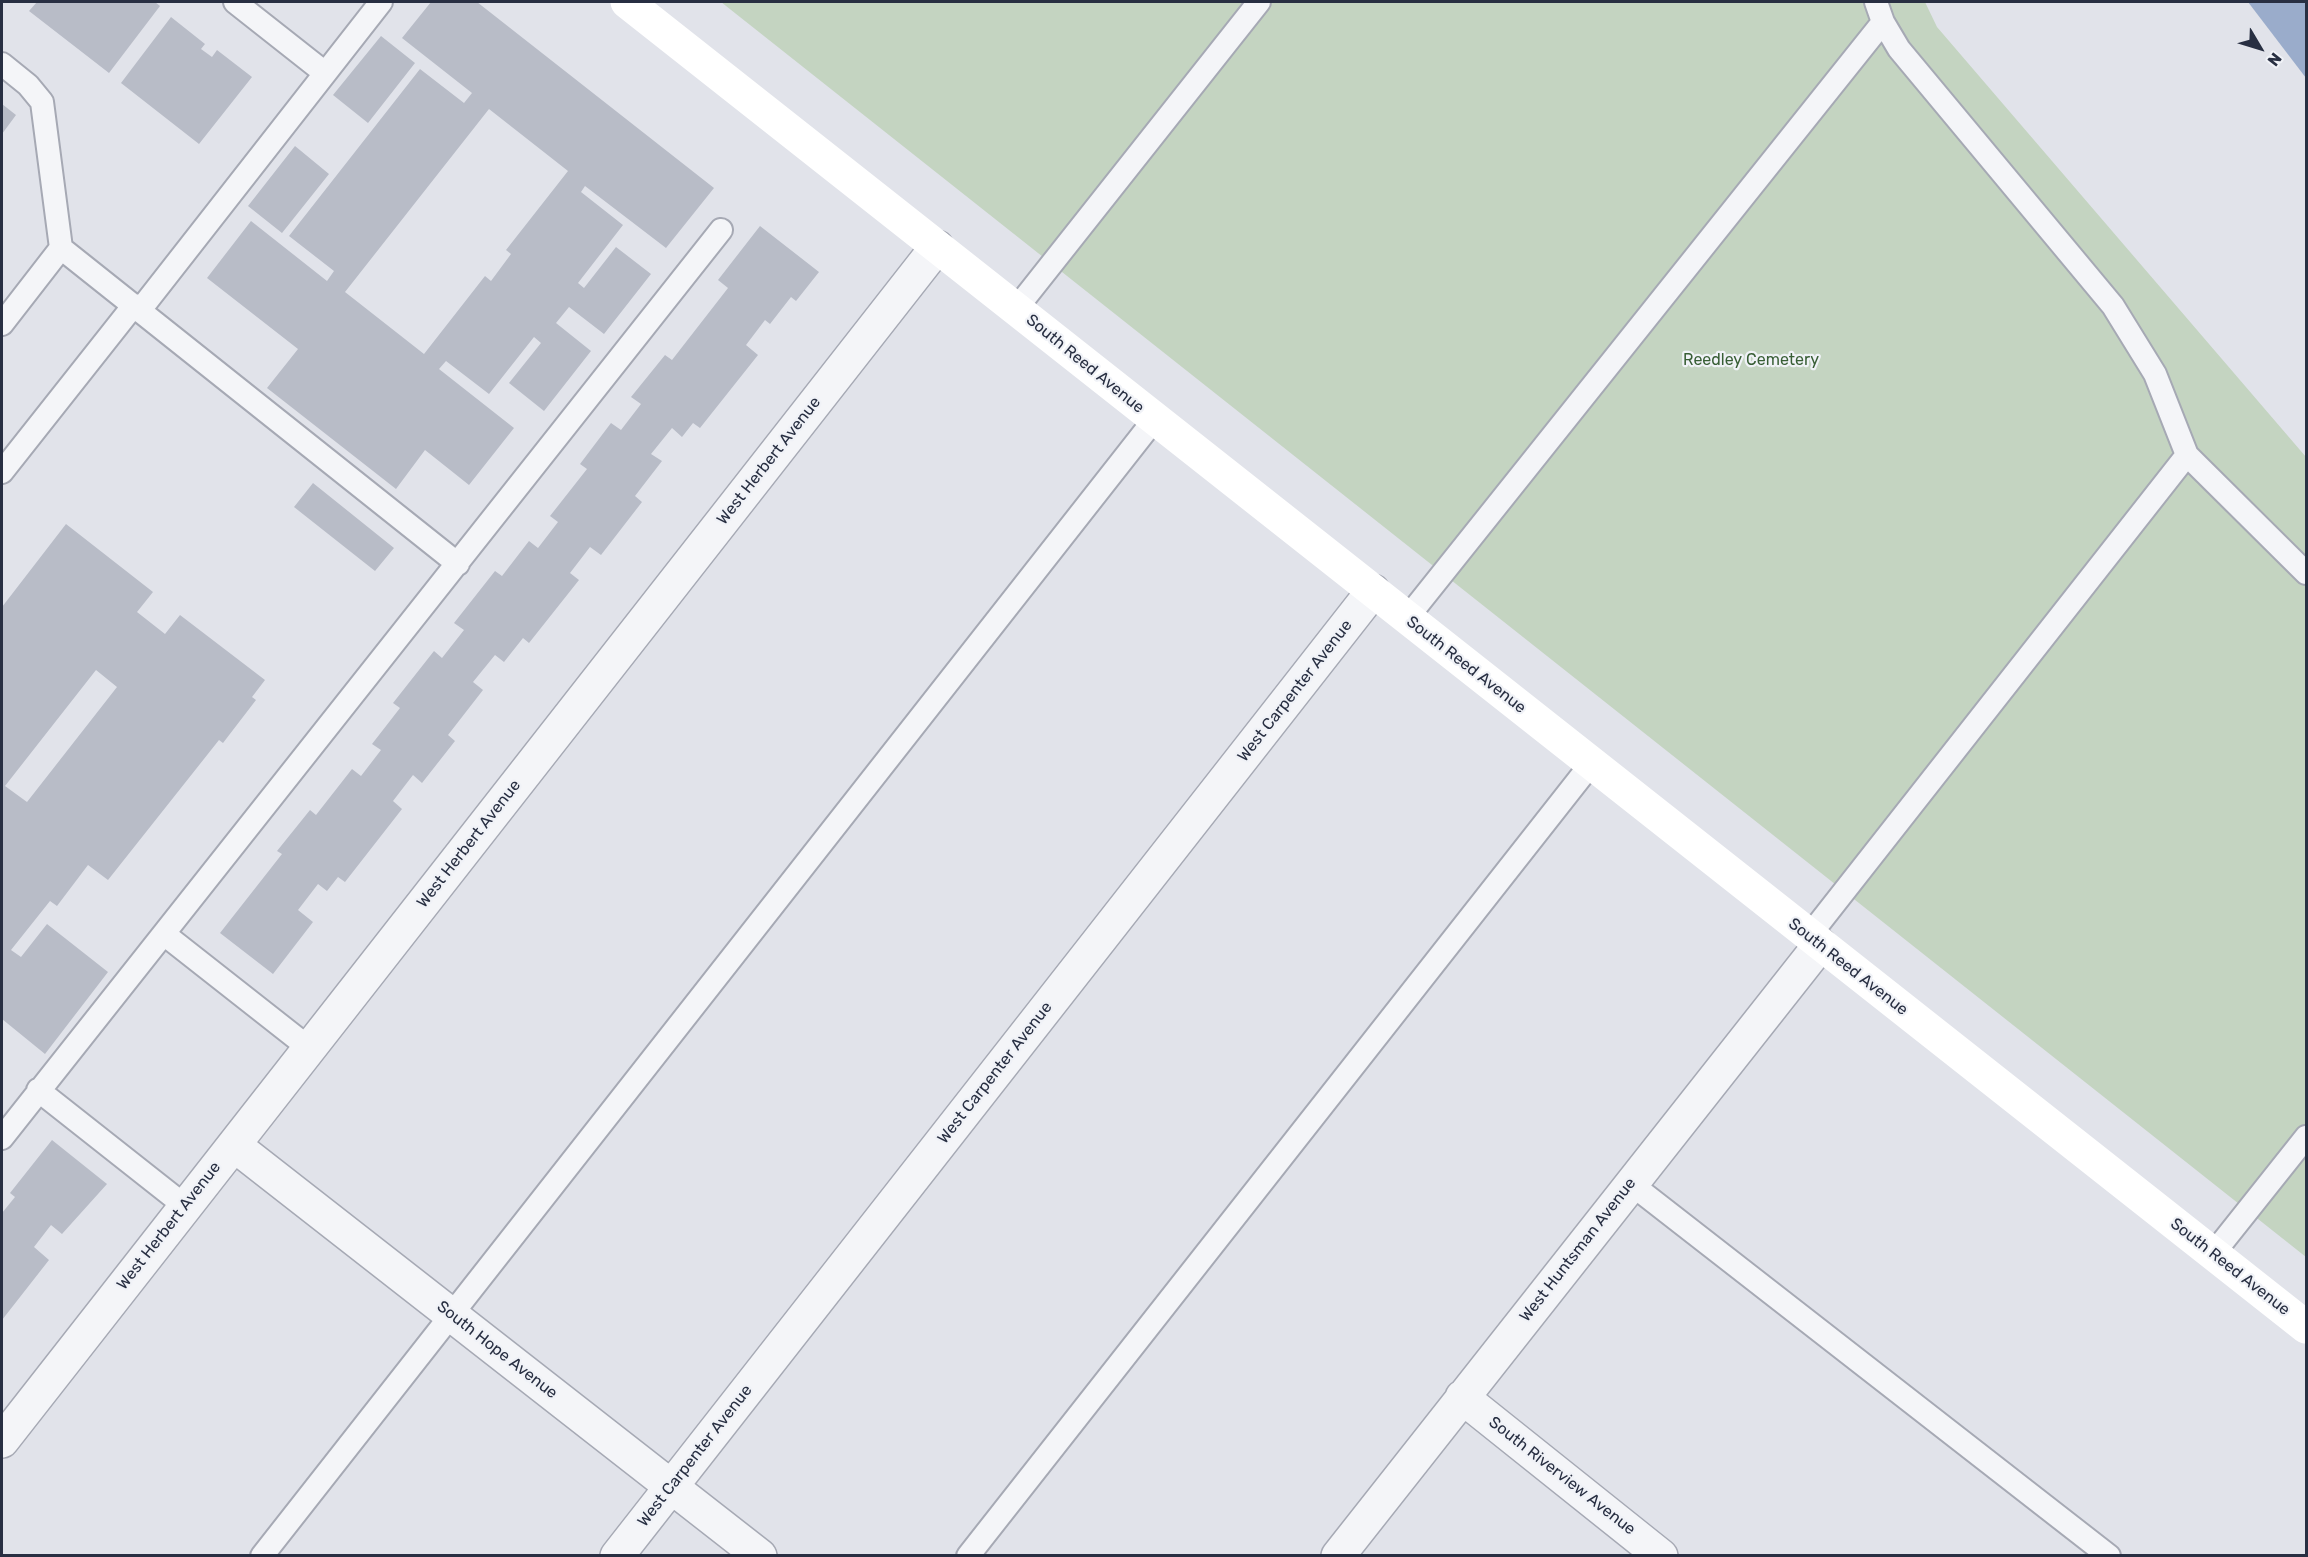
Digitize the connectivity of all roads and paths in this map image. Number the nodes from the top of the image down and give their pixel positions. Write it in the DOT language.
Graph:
graph roads {
  1 [pos="235,2"];
  2 [pos="381,2"];
  3 [pos="1259,2"];
  4 [pos="638,5"];
  5 [pos="1880,12"];
  6 [pos="2,64"];
  7 [pos="325,73"];
  8 [pos="721,230"];
  9 [pos="937,247"];
  10 [pos="61,248"];
  11 [pos="137,307"];
  12 [pos="1016,309"];
  13 [pos="2,324"];
  14 [pos="1154,420"];
  15 [pos="2187,455"];
  16 [pos="2,472"];
  17 [pos="458,564"];
  18 [pos="2307,573"];
  19 [pos="1373,591"];
  20 [pos="1407,618"];
  21 [pos="1591,764"];
  22 [pos="164,934"];
  23 [pos="1814,941"];
  24 [pos="309,1048"];
  25 [pos="38,1090"];
  26 [pos="2307,1137"];
  27 [pos="2,1138"];
  28 [pos="234,1145"];
  29 [pos="1630,1183"];
  30 [pos="185,1206"];
  31 [pos="2214,1254"];
  32 [pos="450,1314"];
  33 [pos="2307,1327"];
  34 [pos="1462,1397"];
  35 [pos="2,1441"];
  36 [pos="672,1485"];
  37 [pos="262,1556"];
  38 [pos="617,1556"];
  39 [pos="760,1556"];
  40 [pos="968,1556"];
  41 [pos="1338,1556"];
  42 [pos="1661,1556"];
  43 [pos="2109,1556"];
  1 -- 7 [label="lane"];
  2 -- 7 [label="lane"];
  3 -- 12 [label="lane"];
  4 -- 9 [label="street, South Reed Avenue"];
  5 -- 15 [label="lane"];
  5 -- 20 [label="lane"];
  6 -- 10 [label="lane"];
  7 -- 11 [label="lane"];
  8 -- 17 [label="lane"];
  9 -- 12 [label="street, South Reed Avenue"];
  9 -- 24 [label="street, West Herbert Avenue"];
  10 -- 11 [label="lane"];
  10 -- 13 [label="lane"];
  11 -- 16 [label="lane"];
  11 -- 17 [label="lane"];
  12 -- 14 [label="street, South Reed Avenue"];
  14 -- 19 [label="street, South Reed Avenue"];
  14 -- 32 [label="lane"];
  15 -- 18 [label="lane"];
  15 -- 23 [label="lane"];
  17 -- 22 [label="lane"];
  19 -- 20 [label="street, South Reed Avenue"];
  19 -- 36 [label="street, West Carpenter Avenue"];
  20 -- 21 [label="street, South Reed Avenue"];
  21 -- 23 [label="street, South Reed Avenue"];
  21 -- 40 [label="lane"];
  22 -- 24 [label="lane"];
  22 -- 25 [label="lane"];
  23 -- 29 [label="street, West Huntsman Avenue"];
  23 -- 31 [label="street, South Reed Avenue"];
  24 -- 28 [label="street, West Herbert Avenue"];
  25 -- 27 [label="lane"];
  25 -- 30 [label="lane"];
  26 -- 31 [label="lane"];
  28 -- 30 [label="street, West Herbert Avenue"];
  28 -- 32 [label="street, South Hope Avenue"];
  29 -- 34 [label="street, West Huntsman Avenue"];
  29 -- 43 [label="lane"];
  30 -- 35 [label="street, West Herbert Avenue"];
  31 -- 33 [label="street, South Reed Avenue"];
  32 -- 36 [label="street, South Hope Avenue"];
  32 -- 37 [label="lane"];
  34 -- 41 [label="street, West Huntsman Avenue"];
  34 -- 42 [label="street, South Riverview Avenue"];
  36 -- 38 [label="street, West Carpenter Avenue"];
  36 -- 39 [label="street, South Hope Avenue"];
}
